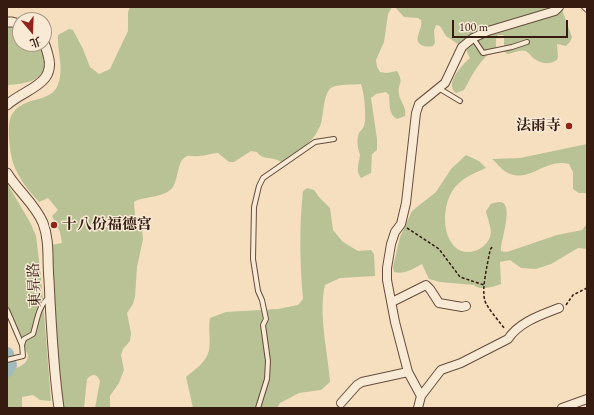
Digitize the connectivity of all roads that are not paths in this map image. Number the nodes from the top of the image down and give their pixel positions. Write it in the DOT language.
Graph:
graph roads {
  1 [pos="559,7"];
  2 [pos="584,7"];
  3 [pos="587,10"];
  4 [pos="473,38"];
  5 [pos="527,42"];
  6 [pos="47,52"];
  7 [pos="440,89"];
  8 [pos="460,101"];
  9 [pos="7,104"];
  10 [pos="334,139"];
  11 [pos="7,173"];
  12 [pos="50,297"];
  13 [pos="392,302"];
  14 [pos="466,306"];
  15 [pos="559,308"];
  16 [pos="7,310"];
  17 [pos="22,345"];
  18 [pos="7,360"];
  19 [pos="408,372"];
  20 [pos="421,396"];
  21 [pos="587,399"];
  22 [pos="341,404"];
  23 [pos="59,408"];
  24 [pos="258,408"];
  25 [pos="418,408"];
  26 [pos="562,408"];
  1 -- 4 [label="street"];
  2 -- 3 [label="lane"];
  4 -- 5 [label="lane"];
  4 -- 7 [label="street"];
  6 -- 9 [label="street"];
  7 -- 8 [label="lane"];
  7 -- 13 [label="street"];
  10 -- 24 [label="lane"];
  11 -- 12 [label="street, 東昇路"];
  12 -- 17 [label="lane"];
  12 -- 23 [label="street, 東昇路"];
  13 -- 14 [label="street"];
  13 -- 19 [label="street"];
  15 -- 20 [label="street"];
  16 -- 17 [label="lane"];
  17 -- 18 [label="lane"];
  19 -- 20 [label="street"];
  19 -- 22 [label="street"];
  20 -- 25 [label="street"];
  21 -- 26 [label="street"];
}
